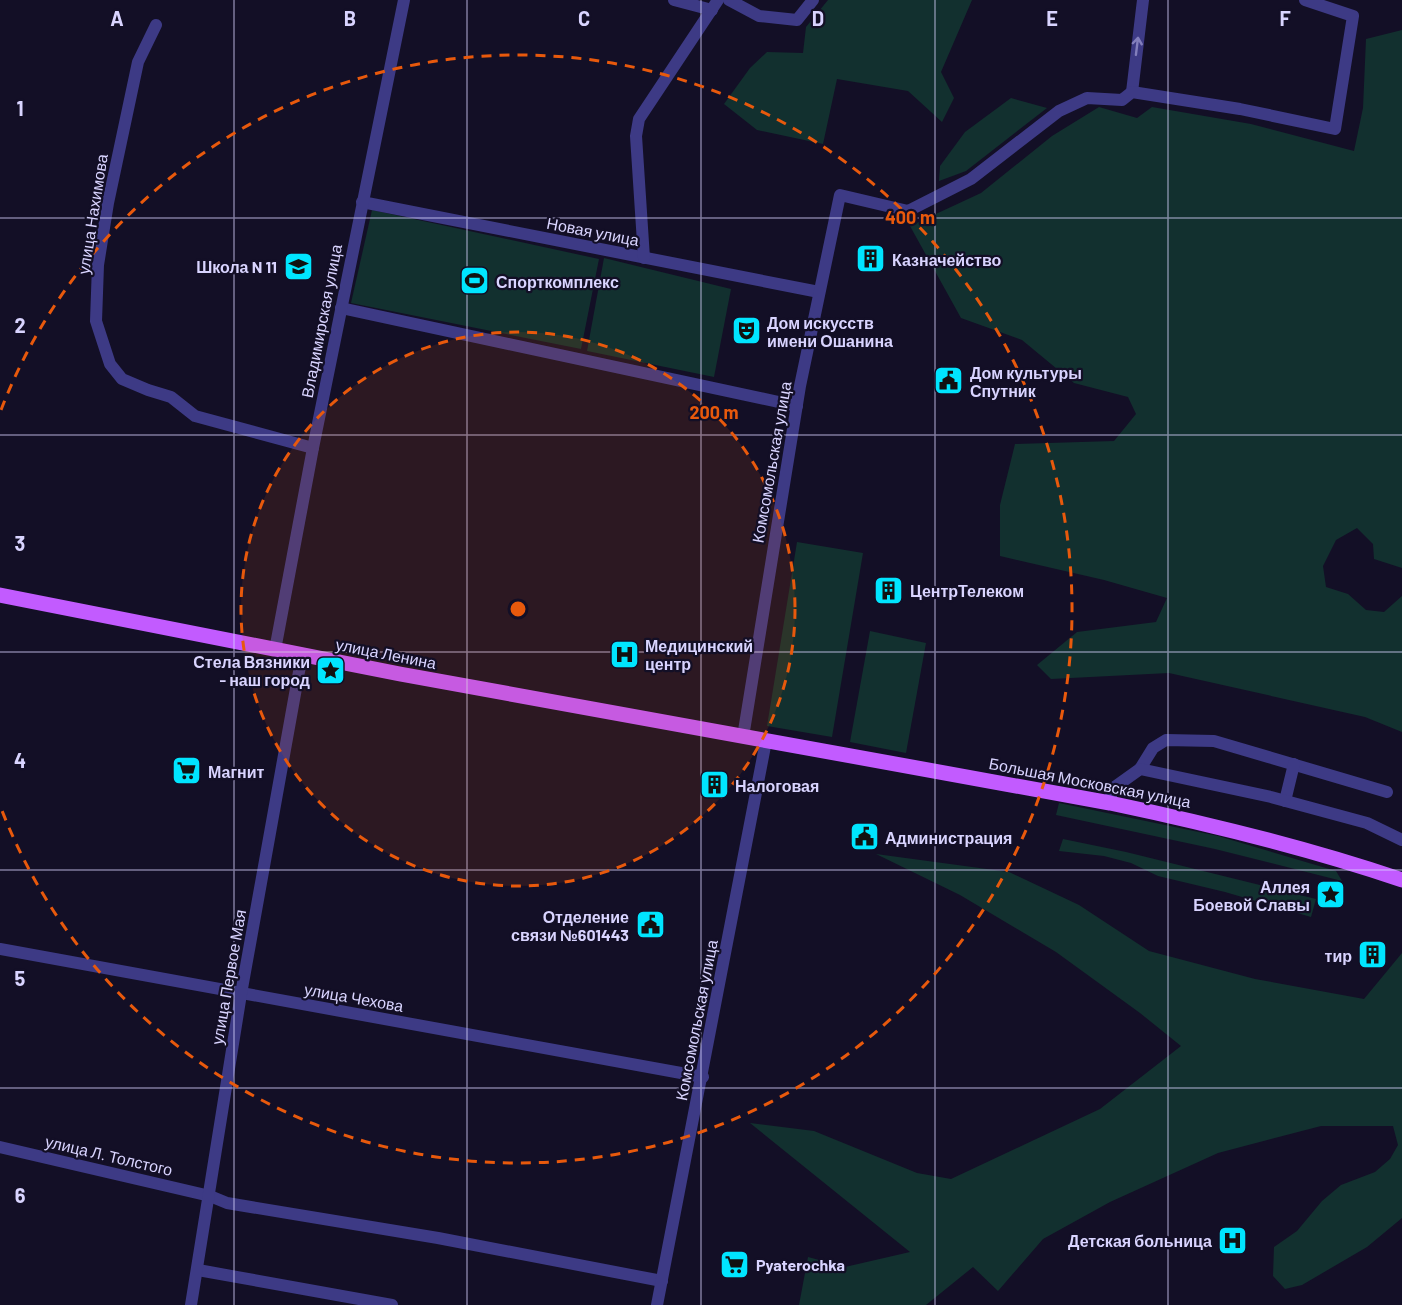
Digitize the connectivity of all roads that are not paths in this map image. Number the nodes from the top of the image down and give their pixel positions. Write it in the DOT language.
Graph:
graph roads {
  1 [pos="404,0"];
  2 [pos="674,0"];
  3 [pos="729,0"];
  4 [pos="813,0"];
  5 [pos="1143,0"];
  6 [pos="1305,0"];
  7 [pos="715,5"];
  8 [pos="156,25"];
  9 [pos="1132,92"];
  10 [pos="362,202"];
  11 [pos="644,258"];
  12 [pos="819,292"];
  13 [pos="341,308"];
  14 [pos="797,406"];
  15 [pos="313,448"];
  16 [pos="0,595"];
  17 [pos="275,650"];
  18 [pos="302,656"];
  19 [pos="743,737"];
  20 [pos="766,741"];
  21 [pos="1294,764"];
  22 [pos="1140,769"];
  23 [pos="1387,792"];
  24 [pos="1285,801"];
  25 [pos="1110,803"];
  26 [pos="1402,840"];
  27 [pos="1402,880"];
  28 [pos="0,949"];
  29 [pos="241,994"];
  30 [pos="703,1077"];
  31 [pos="0,1147"];
  32 [pos="210,1196"];
  33 [pos="198,1270"];
  34 [pos="662,1281"];
  35 [pos="191,1305"];
  36 [pos="392,1305"];
  37 [pos="657,1305"];
  1 -- 10 [label="street, Владимирская улица"];
  2 -- 7 [label="street"];
  3 -- 4 [label="street"];
  9 -- 5 [label="street, one-way"];
  6 -- 9 [label="street"];
  7 -- 11 [label="street"];
  8 -- 15 [label="street, улица Нахимова"];
  9 -- 12 [label="street, Комсомольская улица"];
  10 -- 11 [label="street, Новая улица"];
  10 -- 13 [label="street, Владимирская улица"];
  11 -- 12 [label="street, Новая улица"];
  12 -- 14 [label="street, Комсомольская улица"];
  13 -- 14 [label="street"];
  13 -- 15 [label="street, Владимирская улица"];
  14 -- 19 [label="street, Комсомольская улица"];
  15 -- 17 [label="street, Владимирская улица"];
  16 -- 17 [label="main road, улица Ленина"];
  17 -- 18 [label="main road, улица Ленина"];
  18 -- 19 [label="main road, улица Ленина"];
  18 -- 29 [label="street, улица Первое Мая"];
  19 -- 20 [label="main road, улица Ленина"];
  20 -- 25 [label="main road, Большая Московская улица"];
  20 -- 30 [label="street, Комсомольская улица"];
  21 -- 22 [label="street"];
  21 -- 23 [label="street"];
  21 -- 24 [label="street"];
  22 -- 24 [label="street"];
  22 -- 25 [label="street"];
  24 -- 26 [label="street"];
  25 -- 27 [label="main road, Большая Московская улица"];
  28 -- 29 [label="street, улица Чехова"];
  29 -- 30 [label="street, улица Чехова"];
  29 -- 32 [label="street, улица Первое Мая"];
  30 -- 34 [label="street, Комсомольская улица"];
  31 -- 32 [label="street, улица Л. Толстого"];
  32 -- 33 [label="street, улица Первое Мая"];
  32 -- 34 [label="street, улица Л. Толстого"];
  33 -- 35 [label="street, улица Первое Мая"];
  33 -- 36 [label="street"];
  34 -- 37 [label="street, Комсомольская улица"];
}
